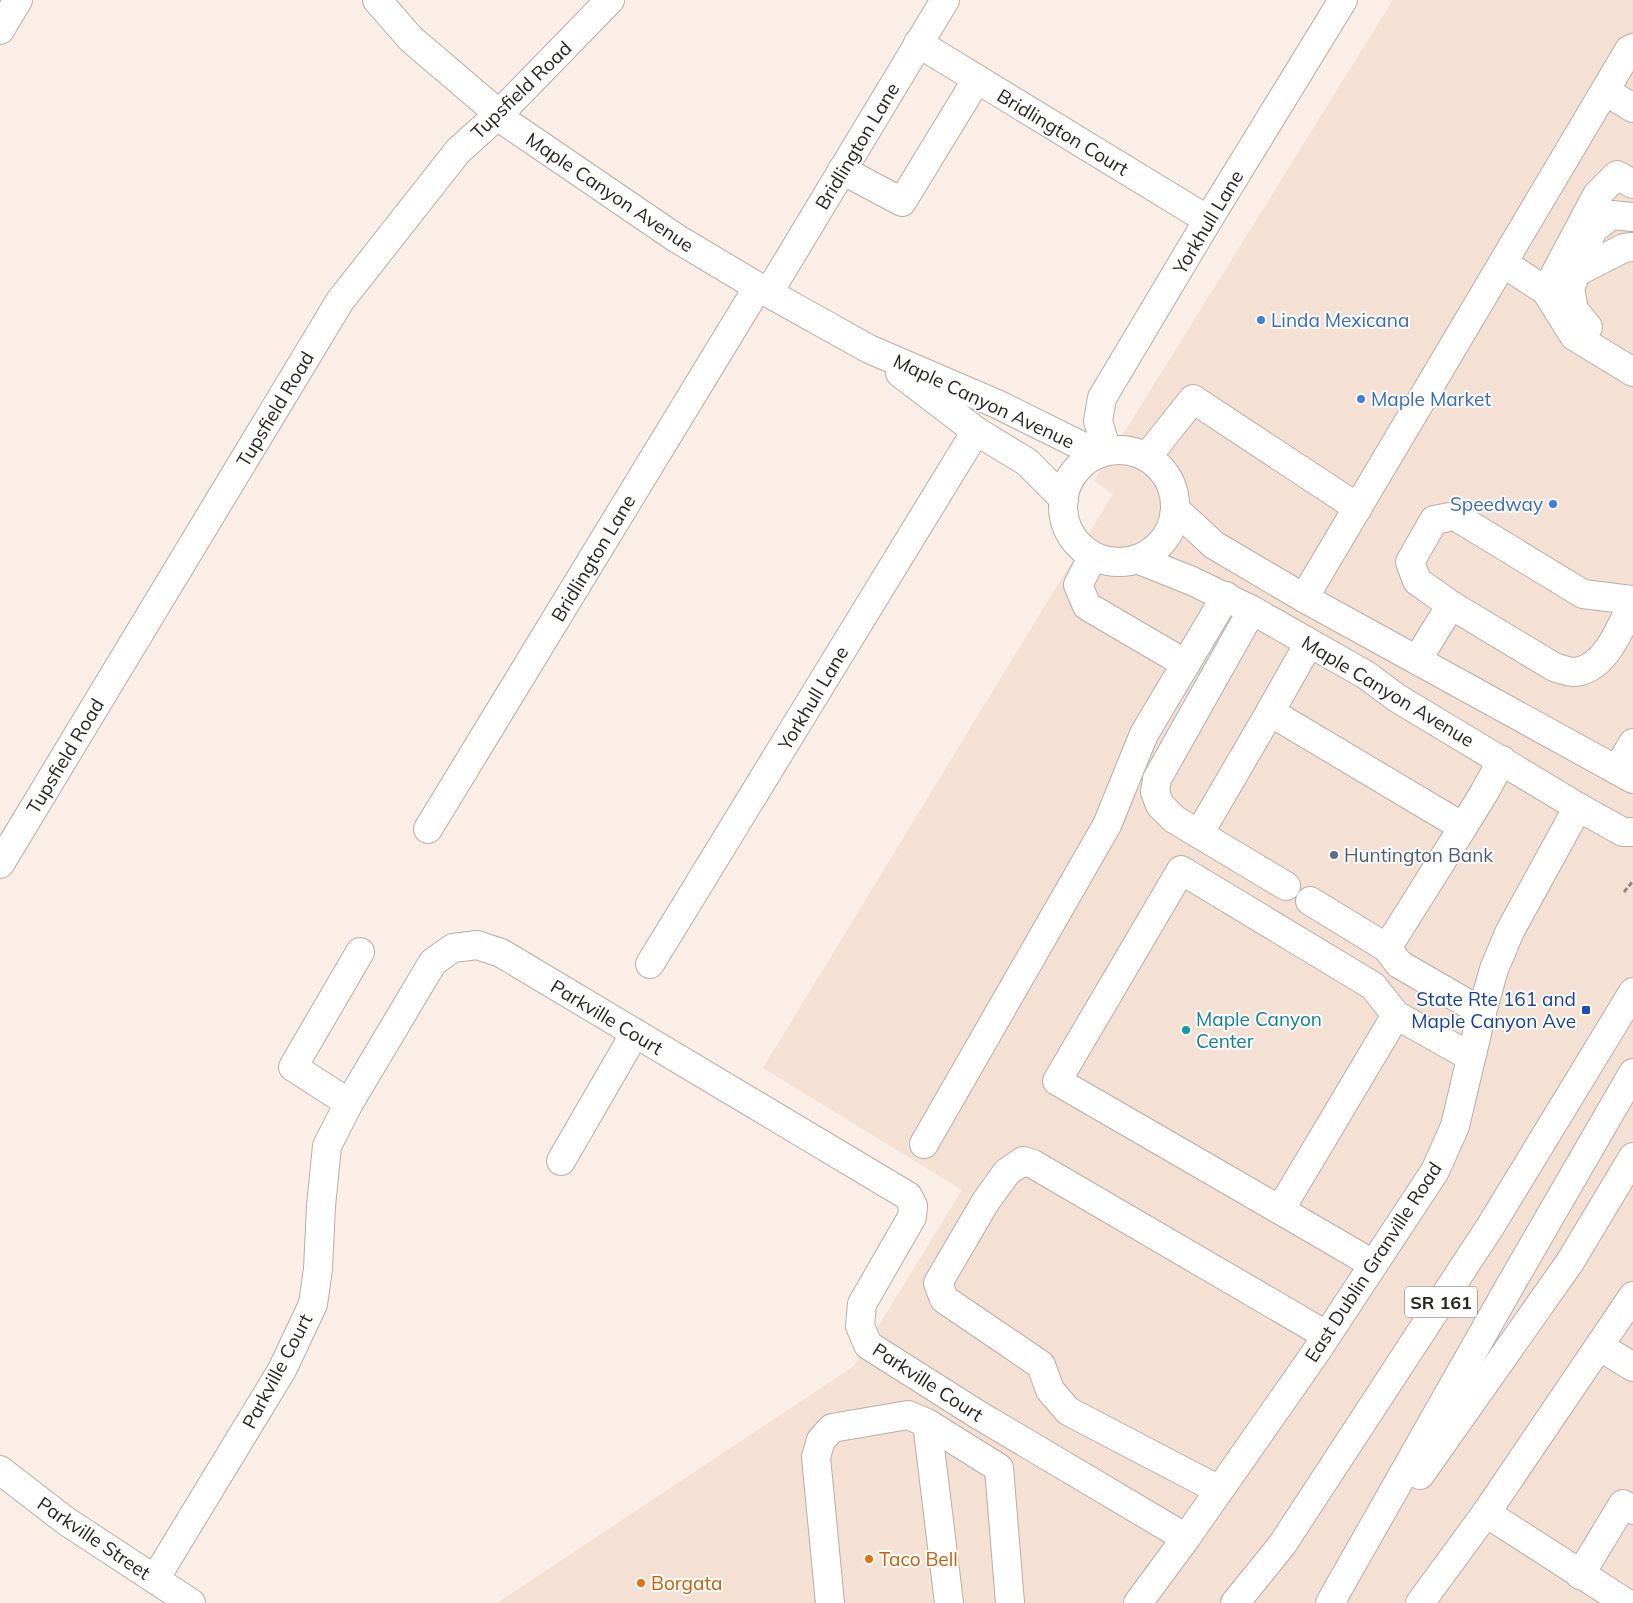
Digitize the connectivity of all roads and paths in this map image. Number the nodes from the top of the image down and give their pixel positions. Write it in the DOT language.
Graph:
graph roads {
  1 [pos="18,0"];
  2 [pos="377,0"];
  3 [pos="610,0"];
  4 [pos="945,0"];
  5 [pos="1343,0"];
  6 [pos="0,30"];
  7 [pos="918,43"];
  8 [pos="1633,48"];
  9 [pos="977,79"];
  10 [pos="1605,91"];
  11 [pos="1633,108"];
  12 [pos="498,114"];
  13 [pos="842,170"];
  14 [pos="1633,184"];
  15 [pos="1633,217"];
  16 [pos="1208,220"];
  17 [pos="1633,247"];
  18 [pos="1503,263"];
  19 [pos="1577,272"];
  20 [pos="763,290"];
  21 [pos="1546,291"];
  22 [pos="870,349"];
  23 [pos="1633,355"];
  24 [pos="1633,372"];
  25 [pos="976,431"];
  26 [pos="1102,453"];
  27 [pos="1147,457"];
  28 [pos="1064,499"];
  29 [pos="1358,508"];
  30 [pos="1175,509"];
  31 [pos="1094,556"];
  32 [pos="1137,559"];
  33 [pos="1226,596"];
  34 [pos="1304,598"];
  35 [pos="1633,601"];
  36 [pos="1451,605"];
  37 [pos="1252,610"];
  38 [pos="1309,643"];
  39 [pos="1417,660"];
  40 [pos="1186,664"];
  41 [pos="1270,712"];
  42 [pos="1633,743"];
  43 [pos="1502,760"];
  44 [pos="1625,775"];
  45 [pos="1578,807"];
  46 [pos="1463,827"];
  47 [pos="428,829"];
  48 [pos="1633,832"];
  49 [pos="1199,834"];
  50 [pos="0,864"];
  51 [pos="1633,881"];
  52 [pos="1286,886"];
  53 [pos="1624,892"];
  54 [pos="1310,901"];
  55 [pos="1387,948"];
  56 [pos="360,952"];
  57 [pos="650,964"];
  58 [pos="1633,992"];
  59 [pos="1482,1012"];
  60 [pos="1396,1015"];
  61 [pos="635,1033"];
  62 [pos="1471,1058"];
  63 [pos="1633,1073"];
  64 [pos="349,1103"];
  65 [pos="924,1144"];
  66 [pos="1633,1157"];
  67 [pos="561,1161"];
  68 [pos="1280,1210"];
  69 [pos="1373,1264"];
  70 [pos="1633,1296"];
  71 [pos="1326,1335"];
  72 [pos="1599,1346"];
  73 [pos="1633,1367"];
  74 [pos="927,1423"];
  75 [pos="0,1470"];
  76 [pos="1219,1490"];
  77 [pos="1633,1510"];
  78 [pos="1486,1513"];
  79 [pos="1186,1538"];
  80 [pos="1282,1545"];
  81 [pos="1580,1574"];
  82 [pos="155,1579"];
  83 [pos="191,1603"];
  84 [pos="830,1603"];
  85 [pos="949,1603"];
  86 [pos="1010,1603"];
  87 [pos="1138,1603"];
  88 [pos="1235,1603"];
  89 [pos="1253,1603"];
  90 [pos="1330,1603"];
  91 [pos="1420,1603"];
  92 [pos="1626,1603"];
  1 -- 6 [label="street"];
  2 -- 12 [label="street, Maple Canyon Avenue"];
  3 -- 12 [label="street, Tupsfield Road"];
  4 -- 7 [label="street, Bridlington Lane"];
  5 -- 16 [label="street, Yorkhull Lane"];
  7 -- 9 [label="street, Bridlington Court"];
  7 -- 13 [label="street, Bridlington Lane"];
  8 -- 10 [label="street"];
  9 -- 13 [label="street"];
  9 -- 16 [label="street, Bridlington Court"];
  10 -- 11 [label="street"];
  10 -- 18 [label="street"];
  12 -- 20 [label="street, Maple Canyon Avenue"];
  12 -- 50 [label="street, Tupsfield Road"];
  13 -- 20 [label="street, Bridlington Lane"];
  14 -- 21 [label="street"];
  15 -- 19 [label="street"];
  16 -- 26 [label="street, Yorkhull Lane"];
  17 -- 19 [label="street"];
  18 -- 21 [label="street"];
  18 -- 29 [label="street"];
  19 -- 23 [label="street"];
  20 -- 22 [label="street, Maple Canyon Avenue"];
  20 -- 47 [label="street, Bridlington Lane"];
  21 -- 24 [label="street"];
  22 -- 25 [label="street, Maple Canyon Avenue"];
  22 -- 26 [label="street, Maple Canyon Avenue"];
  25 -- 28 [label="street, Maple Canyon Avenue"];
  25 -- 57 [label="street, Yorkhull Lane"];
  26 -- 27 [label="street"];
  26 -- 28 [label="street"];
  27 -- 29 [label="street"];
  27 -- 30 [label="street"];
  28 -- 31 [label="street"];
  29 -- 34 [label="street"];
  30 -- 32 [label="street"];
  30 -- 34 [label="street, Maple Canyon Avenue"];
  31 -- 32 [label="street"];
  31 -- 40 [label="street"];
  32 -- 33 [label="street, Maple Canyon Avenue"];
  33 -- 37 [label="street, Maple Canyon Avenue"];
  33 -- 40 [label="street"];
  34 -- 39 [label="street, Maple Canyon Avenue"];
  35 -- 36 [label="street"];
  35 -- 36 [label="street"];
  36 -- 39 [label="street"];
  37 -- 38 [label="street, Maple Canyon Avenue"];
  37 -- 49 [label="street"];
  38 -- 41 [label="street"];
  38 -- 43 [label="street, Maple Canyon Avenue"];
  39 -- 44 [label="street, Maple Canyon Avenue"];
  40 -- 65 [label="street"];
  41 -- 46 [label="street"];
  41 -- 49 [label="street"];
  42 -- 44 [label="street"];
  43 -- 45 [label="street, Maple Canyon Avenue"];
  43 -- 46 [label="street"];
  45 -- 48 [label="street, Maple Canyon Avenue"];
  45 -- 59 [label="street, East Dublin Granville Road"];
  46 -- 55 [label="street"];
  49 -- 52 [label="street"];
  51 -- 53 [label="path"];
  54 -- 55 [label="street"];
  55 -- 59 [label="street"];
  56 -- 64 [label="street"];
  58 -- 80 [label="street, SR 161"];
  59 -- 62 [label="street, East Dublin Granville Road"];
  60 -- 62 [label="street"];
  60 -- 68 [label="street"];
  60 -- 68 [label="street"];
  61 -- 64 [label="street, Parkville Court"];
  61 -- 67 [label="street"];
  61 -- 79 [label="street, Parkville Court"];
  62 -- 69 [label="street, East Dublin Granville Road"];
  63 -- 90 [label="street"];
  64 -- 82 [label="street, Parkville Court"];
  66 -- 90 [label="street"];
  68 -- 69 [label="street"];
  69 -- 71 [label="street, East Dublin Granville Road"];
  70 -- 72 [label="street"];
  71 -- 76 [label="street, East Dublin Granville Road"];
  71 -- 76 [label="street"];
  72 -- 73 [label="street"];
  72 -- 78 [label="street"];
  74 -- 84 [label="street"];
  74 -- 85 [label="street"];
  74 -- 86 [label="street"];
  75 -- 82 [label="street, Parkville Street"];
  76 -- 79 [label="street, East Dublin Granville Road"];
  77 -- 81 [label="street"];
  78 -- 81 [label="street"];
  78 -- 91 [label="street"];
  79 -- 87 [label="street, East Dublin Granville Road"];
  80 -- 88 [label="street, SR 161"];
  80 -- 89 [label="street"];
  81 -- 92 [label="street"];
  82 -- 83 [label="street, Parkville Street"];
}
